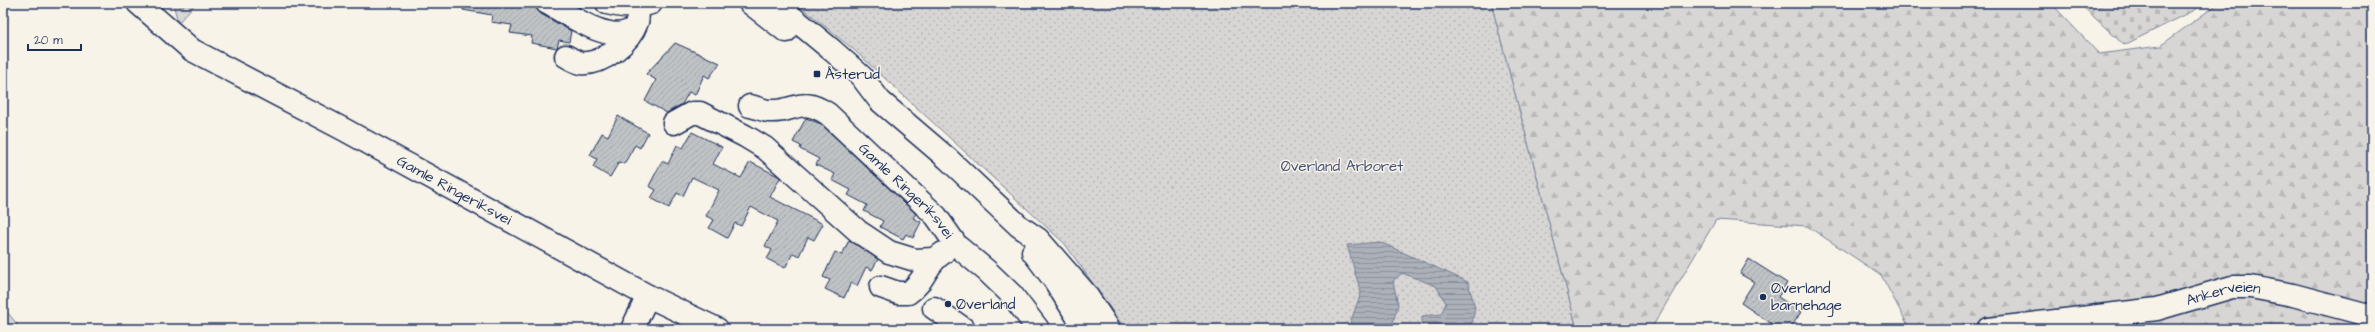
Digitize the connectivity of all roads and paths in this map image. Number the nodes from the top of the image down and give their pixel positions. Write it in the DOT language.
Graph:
graph roads {
  1 [pos="138,3"];
  2 [pos="547,3"];
  3 [pos="607,3"];
  4 [pos="750,3"];
  5 [pos="775,3"];
  6 [pos="644,5"];
  7 [pos="631,30"];
  8 [pos="566,56"];
  9 [pos="880,101"];
  10 [pos="750,106"];
  11 [pos="674,123"];
  12 [pos="1019,226"];
  13 [pos="957,246"];
  14 [pos="933,259"];
  15 [pos="881,287"];
  16 [pos="648,296"];
  17 [pos="934,308"];
  18 [pos="2372,316"];
  19 [pos="2074,320"];
  20 [pos="632,329"];
  21 [pos="717,329"];
  22 [pos="964,329"];
  23 [pos="1038,329"];
  24 [pos="1085,329"];
  25 [pos="1109,329"];
  26 [pos="1988,329"];
  27 [pos="2096,329"];
  1 -- 16 [label="street, Gamle Ringeriksvei"];
  2 -- 7 [label="street"];
  3 -- 6 [label="street"];
  4 -- 9 [label="street"];
  5 -- 9 [label="street"];
  6 -- 7 [label="street"];
  7 -- 8 [label="street"];
  9 -- 12 [label="street"];
  10 -- 13 [label="street, Gamle Ringeriksvei"];
  11 -- 14 [label="street, Gamle Ringeriksvei"];
  12 -- 24 [label="street"];
  12 -- 25 [label="street"];
  13 -- 14 [label="street"];
  13 -- 23 [label="street, Gamle Ringeriksvei"];
  14 -- 15 [label="street"];
  16 -- 20 [label="street"];
  16 -- 21 [label="street, Gamle Ringeriksvei"];
  17 -- 22 [label="street"];
  18 -- 19 [label="street, Ankerveien"];
  19 -- 26 [label="street, Ankerveien"];
  19 -- 27 [label="street"];
}
